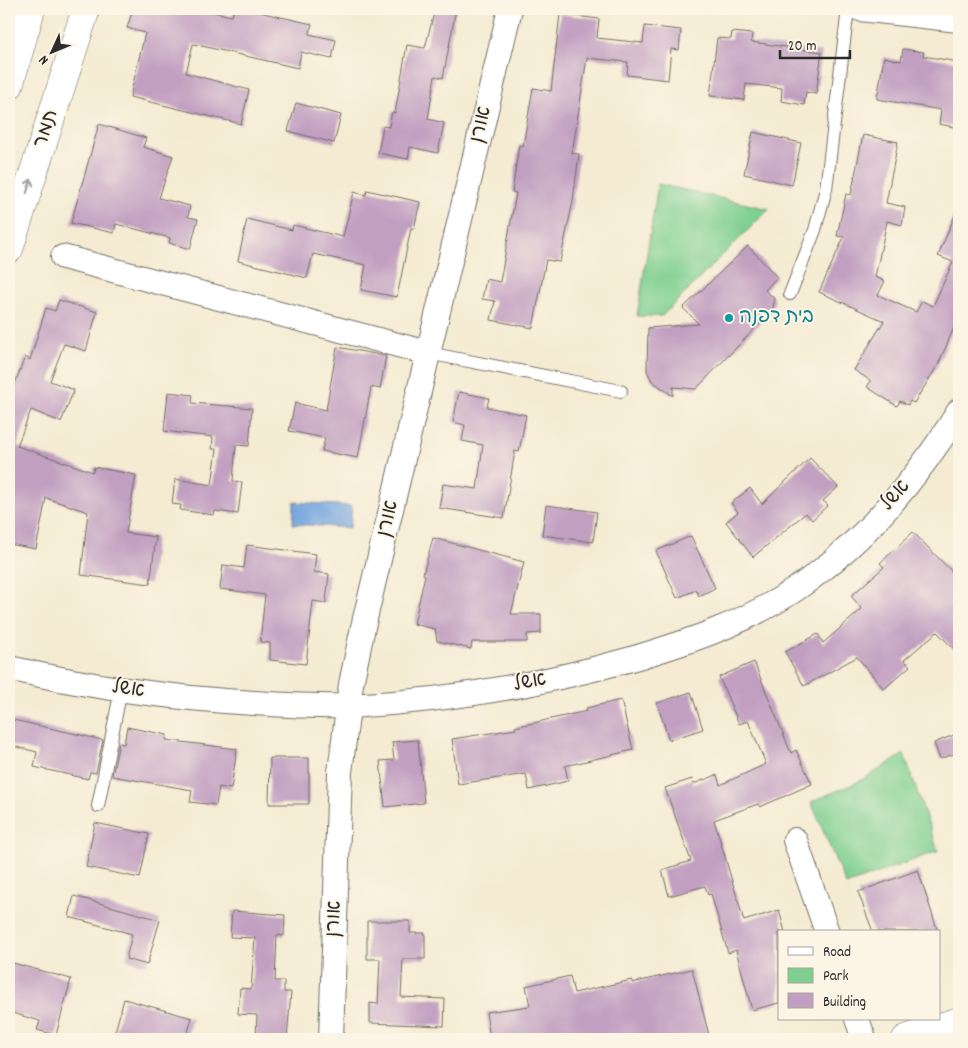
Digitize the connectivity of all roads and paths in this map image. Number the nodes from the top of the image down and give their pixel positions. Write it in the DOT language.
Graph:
graph roads {
  1 [pos="31,9"];
  2 [pos="86,9"];
  3 [pos="510,9"];
  4 [pos="848,9"];
  5 [pos="860,9"];
  6 [pos="959,20"];
  7 [pos="9,86"];
  8 [pos="9,249"];
  9 [pos="63,256"];
  10 [pos="790,294"];
  11 [pos="428,353"];
  12 [pos="621,391"];
  13 [pos="959,411"];
  14 [pos="9,668"];
  15 [pos="121,689"];
  16 [pos="348,706"];
  17 [pos="98,806"];
  18 [pos="795,840"];
  19 [pos="826,930"];
  20 [pos="857,1020"];
  21 [pos="959,1021"];
  22 [pos="331,1039"];
  23 [pos="864,1039"];
  24 [pos="906,1039"];
  1 -- 7 [label="street"];
  8 -- 2 [label="street, תמר, one-way"];
  3 -- 11 [label="street, אורן"];
  4 -- 10 [label="lane"];
  5 -- 6 [label="street"];
  9 -- 11 [label="street"];
  11 -- 12 [label="lane"];
  11 -- 16 [label="street, אורן"];
  13 -- 16 [label="street, אשל"];
  14 -- 15 [label="street, אשל"];
  15 -- 16 [label="street, אשל"];
  15 -- 17 [label="lane"];
  16 -- 22 [label="street, אורן"];
  18 -- 19 [label="street"];
  20 -- 23 [label="street"];
  21 -- 24 [label="street"];
}
